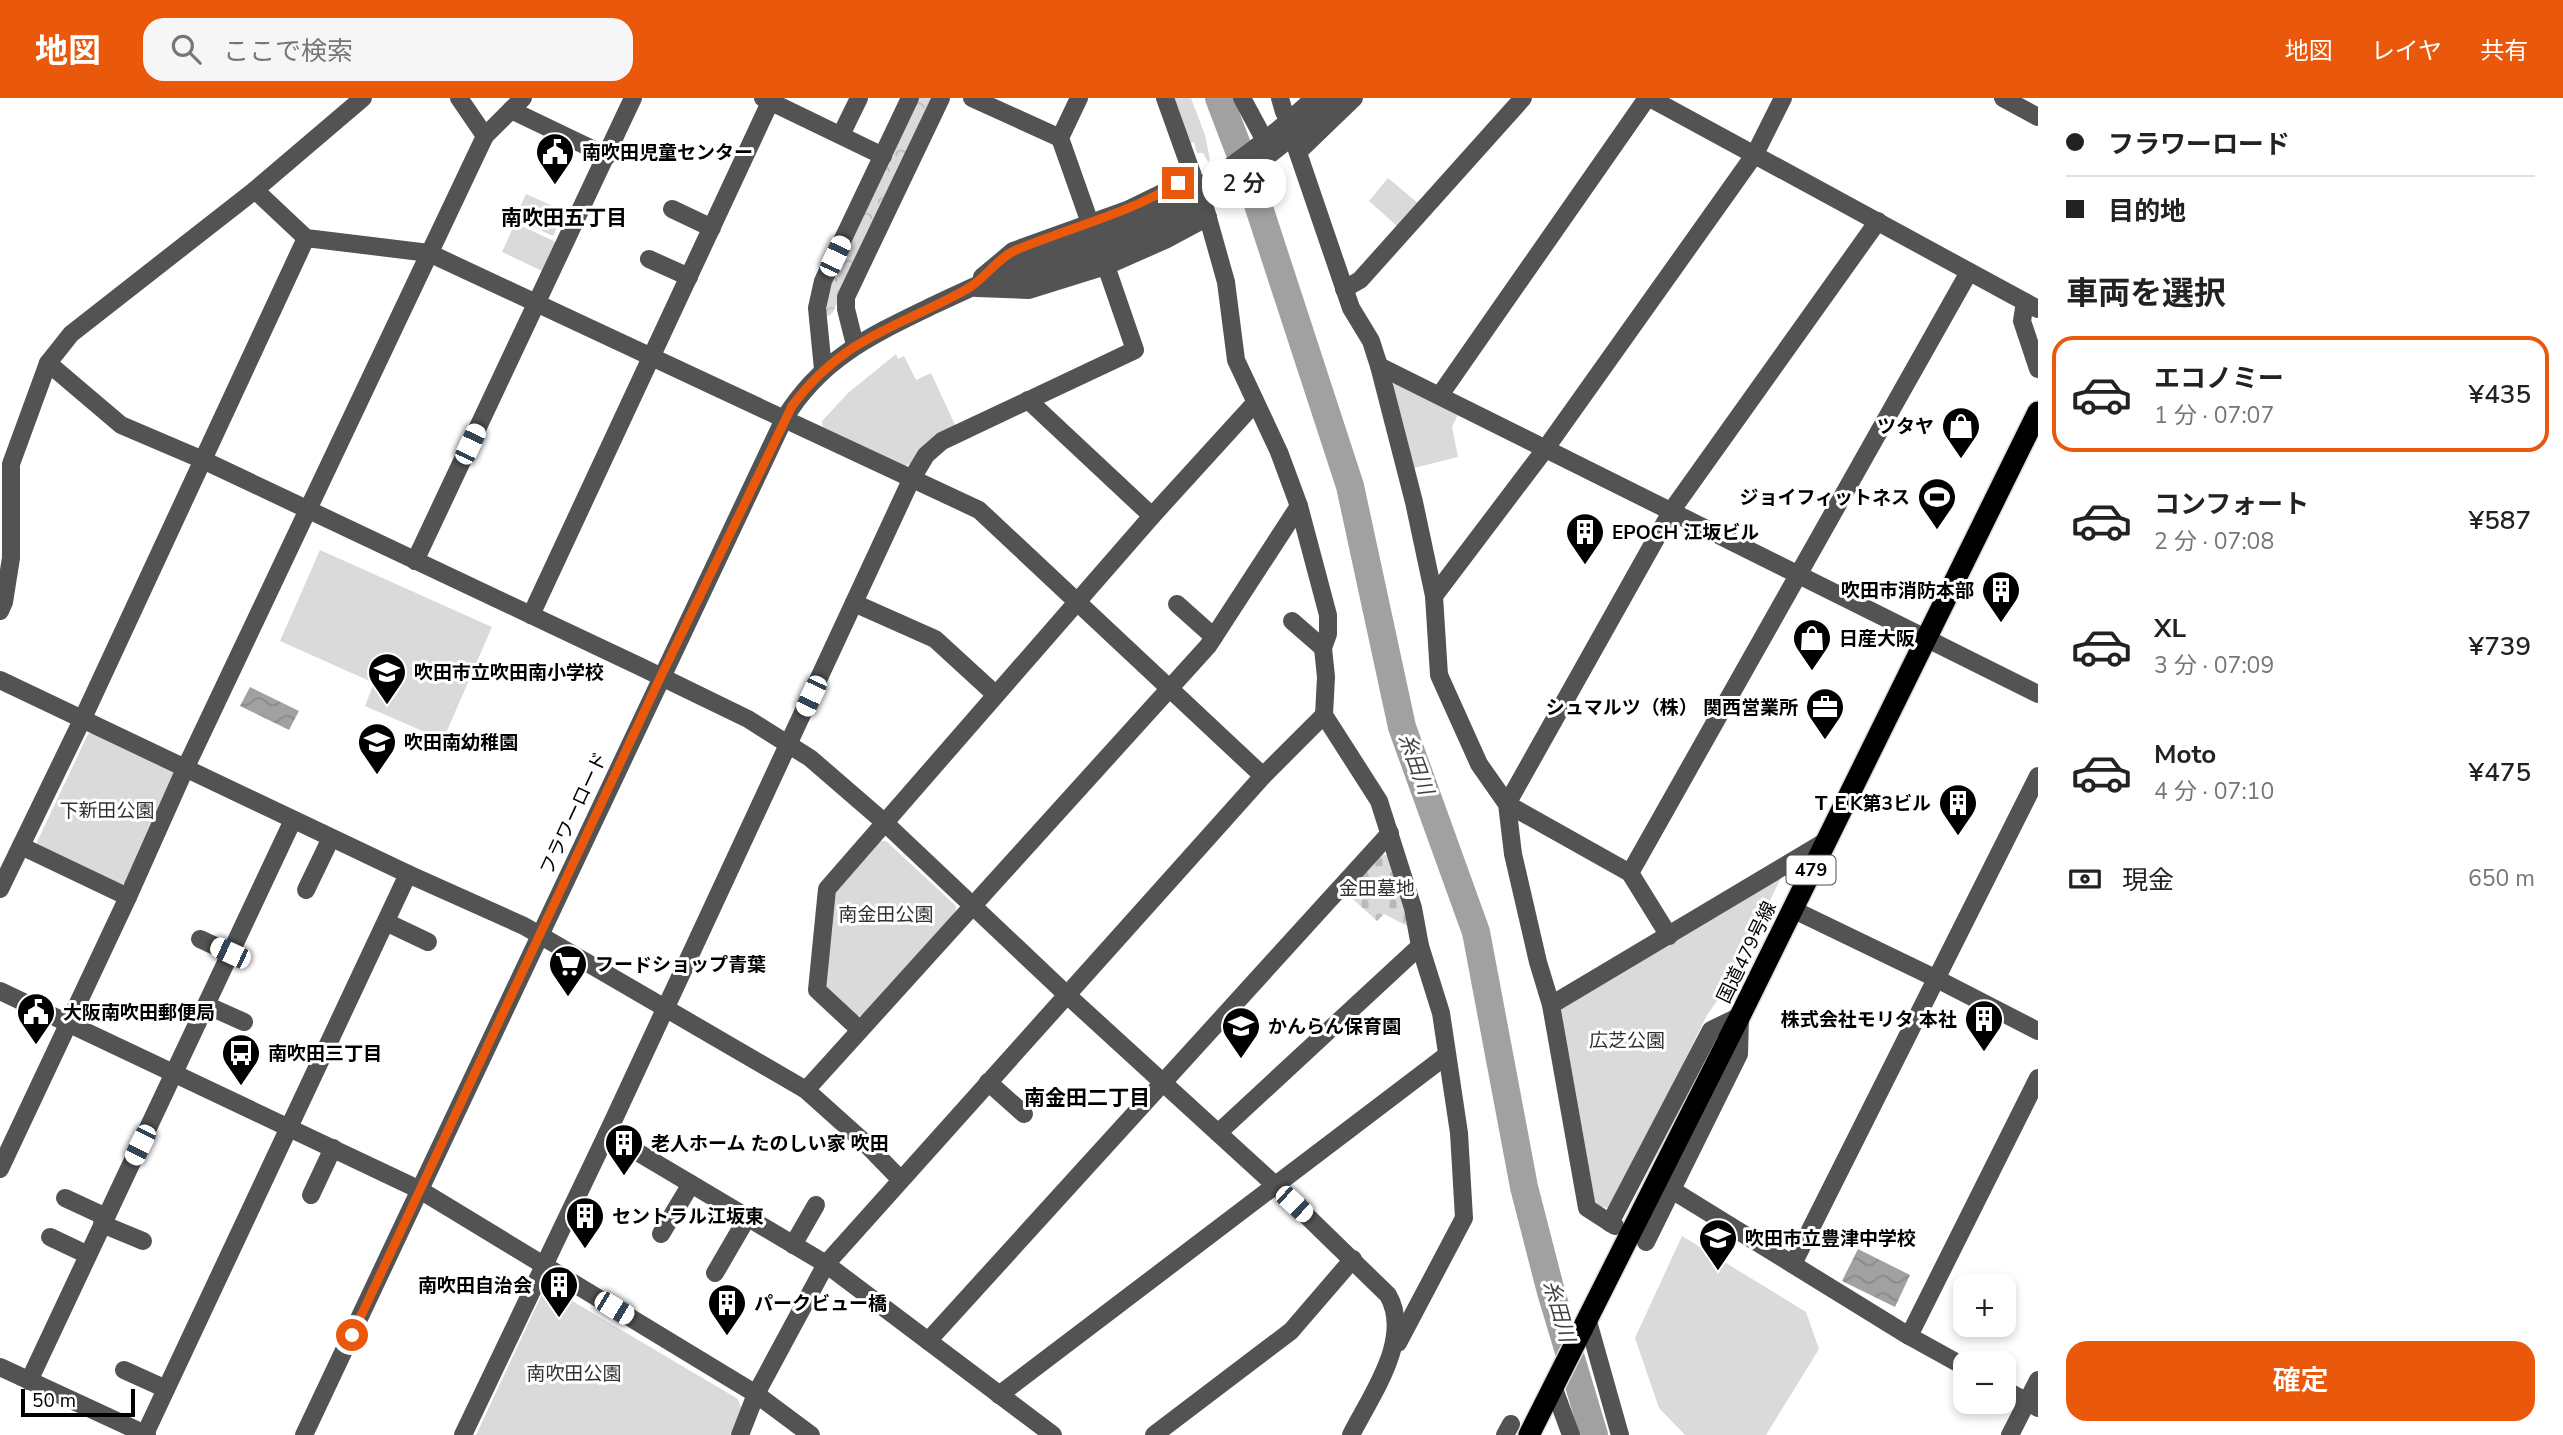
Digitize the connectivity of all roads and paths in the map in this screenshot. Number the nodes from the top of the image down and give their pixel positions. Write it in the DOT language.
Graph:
graph roads {
  1 [pos="363,98"];
  2 [pos="459,98"];
  3 [pos="634,98"];
  4 [pos="859,98"];
  5 [pos="911,98"];
  6 [pos="941,98"];
  7 [pos="972,98"];
  8 [pos="1079,98"];
  9 [pos="1165,98"];
  10 [pos="1242,98"];
  11 [pos="1314,98"];
  12 [pos="1335,98"];
  13 [pos="1354,98"];
  14 [pos="1523,98"];
  15 [pos="1649,98"];
  16 [pos="1783,98"];
  17 [pos="2003,98"];
  18 [pos="769,99"];
  19 [pos="517,104"];
  20 [pos="2038,117"];
  21 [pos="841,135"];
  22 [pos="485,136"];
  23 [pos="1060,138"];
  24 [pos="1262,148"];
  25 [pos="1755,154"];
  26 [pos="607,156"];
  27 [pos="883,156"];
  28 [pos="255,190"];
  29 [pos="672,209"];
  30 [pos="1878,221"];
  31 [pos="1090,223"];
  32 [pos="712,228"];
  33 [pos="306,239"];
  34 [pos="429,253"];
  35 [pos="649,259"];
  36 [pos="1106,266"];
  37 [pos="1969,272"];
  38 [pos="689,277"];
  39 [pos="969,288"];
  40 [pos="1344,289"];
  41 [pos="535,304"];
  42 [pos="2031,305"];
  43 [pos="855,345"];
  44 [pos="651,356"];
  45 [pos="48,363"];
  46 [pos="1379,366"];
  47 [pos="823,369"];
  48 [pos="2038,369"];
  49 [pos="1440,395"];
  50 [pos="1028,400"];
  51 [pos="1254,404"];
  52 [pos="2038,412"];
  53 [pos="784,419"];
  54 [pos="1546,448"];
  55 [pos="203,460"];
  56 [pos="911,480"];
  57 [pos="1299,506"];
  58 [pos="309,510"];
  59 [pos="1672,510"];
  60 [pos="1152,516"];
  61 [pos="6,559"];
  62 [pos="415,562"];
  63 [pos="1799,573"];
  64 [pos="1434,596"];
  65 [pos="1077,601"];
  66 [pos="854,603"];
  67 [pos="1177,604"];
  68 [pos="0,611"];
  69 [pos="531,615"];
  70 [pos="1292,621"];
  71 [pos="1214,637"];
  72 [pos="1926,638"];
  73 [pos="1323,648"];
  74 [pos="661,676"];
  75 [pos="0,680"];
  76 [pos="1171,689"];
  77 [pos="995,694"];
  78 [pos="2038,694"];
  79 [pos="1324,715"];
  80 [pos="83,718"];
  81 [pos="789,744"];
  82 [pos="185,769"];
  83 [pos="1263,776"];
  84 [pos="2038,776"];
  85 [pos="1507,804"];
  86 [pos="293,820"];
  87 [pos="884,822"];
  88 [pos="1390,832"];
  89 [pos="331,838"];
  90 [pos="1826,841"];
  91 [pos="21,846"];
  92 [pos="1630,873"];
  93 [pos="408,874"];
  94 [pos="0,889"];
  95 [pos="306,890"];
  96 [pos="128,897"];
  97 [pos="972,906"];
  98 [pos="1792,909"];
  99 [pos="386,922"];
  100 [pos="540,935"];
  101 [pos="1669,936"];
  102 [pos="201,939"];
  103 [pos="428,942"];
  104 [pos="1420,946"];
  105 [pos="230,953"];
  106 [pos="1935,978"];
  107 [pos="0,991"];
  108 [pos="1066,995"];
  109 [pos="206,1005"];
  110 [pos="1551,1005"];
  111 [pos="665,1009"];
  112 [pos="1740,1016"];
  113 [pos="244,1022"];
  114 [pos="68,1024"];
  115 [pos="860,1030"];
  116 [pos="2038,1031"];
  117 [pos="1447,1055"];
  118 [pos="174,1074"];
  119 [pos="2038,1078"];
  120 [pos="988,1082"];
  121 [pos="1163,1082"];
  122 [pos="806,1090"];
  123 [pos="1024,1114"];
  124 [pos="289,1128"];
  125 [pos="1219,1133"];
  126 [pos="607,1134"];
  127 [pos="333,1148"];
  128 [pos="0,1169"];
  129 [pos="900,1179"];
  130 [pos="691,1184"];
  131 [pos="1275,1185"];
  132 [pos="1672,1190"];
  133 [pos="421,1191"];
  134 [pos="311,1195"];
  135 [pos="65,1198"];
  136 [pos="816,1205"];
  137 [pos="747,1218"];
  138 [pos="104,1221"];
  139 [pos="661,1234"];
  140 [pos="50,1237"];
  141 [pos="143,1241"];
  142 [pos="1646,1242"];
  143 [pos="793,1245"];
  144 [pos="88,1255"];
  145 [pos="1353,1259"];
  146 [pos="826,1264"];
  147 [pos="1793,1264"];
  148 [pos="543,1265"];
  149 [pos="715,1273"];
  150 [pos="1584,1323"];
  151 [pos="1909,1336"];
  152 [pos="928,1341"];
  153 [pos="1953,1360"];
  154 [pos="0,1367"];
  155 [pos="124,1370"];
  156 [pos="1382,1374"];
  157 [pos="2038,1380"];
  158 [pos="29,1381"];
  159 [pos="1555,1382"];
  160 [pos="166,1389"];
  161 [pos="756,1394"];
  162 [pos="999,1395"];
  163 [pos="2016,1396"];
  164 [pos="2033,1405"];
  165 [pos="1515,1431"];
  166 [pos="146,1435"];
  167 [pos="304,1435"];
  168 [pos="463,1435"];
  169 [pos="740,1435"];
  170 [pos="811,1435"];
  171 [pos="1053,1435"];
  172 [pos="1154,1435"];
  173 [pos="1351,1435"];
  174 [pos="1571,1435"];
  175 [pos="1620,1435"];
  176 [pos="2010,1435"];
  1 -- 28 [label="street"];
  2 -- 22 [label="street"];
  3 -- 26 [label="street"];
  4 -- 21 [label="street"];
  5 -- 27 [label="street"];
  6 -- 43 [label="street"];
  7 -- 23 [label="street"];
  8 -- 23 [label="street"];
  9 -- 31 [label="street"];
  10 -- 24 [label="street"];
  11 -- 24 [label="street, フラワーロード"];
  12 -- 24 [label="street, フラワーロード"];
  13 -- 40 [label="street"];
  14 -- 40 [label="street"];
  15 -- 25 [label="street"];
  15 -- 49 [label="street"];
  16 -- 25 [label="street"];
  17 -- 20 [label="street"];
  18 -- 21 [label="street"];
  18 -- 32 [label="street"];
  19 -- 22 [label="street"];
  19 -- 26 [label="street"];
  21 -- 27 [label="street"];
  22 -- 34 [label="street"];
  23 -- 31 [label="street"];
  24 -- 39 [label="street, フラワーロード"];
  25 -- 30 [label="street"];
  25 -- 54 [label="street"];
  26 -- 41 [label="street"];
  27 -- 47 [label="street"];
  28 -- 33 [label="street"];
  28 -- 45 [label="street"];
  29 -- 32 [label="street"];
  30 -- 37 [label="street"];
  30 -- 59 [label="street"];
  31 -- 39 [label="street"];
  32 -- 38 [label="street"];
  33 -- 34 [label="street"];
  33 -- 55 [label="street"];
  34 -- 41 [label="street"];
  34 -- 58 [label="street"];
  35 -- 38 [label="street"];
  36 -- 39 [label="street"];
  36 -- 50 [label="street"];
  36 -- 51 [label="street"];
  37 -- 42 [label="street"];
  37 -- 63 [label="street"];
  38 -- 44 [label="street"];
  39 -- 43 [label="street, フラワーロード"];
  40 -- 46 [label="street"];
  41 -- 44 [label="street"];
  41 -- 62 [label="street"];
  42 -- 48 [label="street"];
  43 -- 47 [label="street, フラワーロード"];
  44 -- 53 [label="street"];
  44 -- 69 [label="street"];
  45 -- 55 [label="street"];
  45 -- 61 [label="street"];
  46 -- 49 [label="street"];
  46 -- 64 [label="street"];
  47 -- 53 [label="street, フラワーロード"];
  49 -- 54 [label="street"];
  50 -- 56 [label="street"];
  50 -- 60 [label="street"];
  51 -- 57 [label="street"];
  51 -- 60 [label="street"];
  52 -- 72 [label="highway, 国道479号線 / 479"];
  53 -- 56 [label="street"];
  53 -- 74 [label="street, フラワーロード"];
  54 -- 59 [label="street"];
  54 -- 64 [label="street"];
  55 -- 58 [label="street"];
  55 -- 80 [label="street"];
  56 -- 65 [label="street"];
  56 -- 66 [label="street"];
  57 -- 71 [label="street"];
  57 -- 73 [label="street"];
  58 -- 62 [label="street"];
  58 -- 82 [label="street"];
  59 -- 63 [label="street"];
  59 -- 85 [label="street"];
  60 -- 65 [label="street"];
  61 -- 68 [label="street"];
  62 -- 69 [label="street"];
  63 -- 72 [label="street"];
  63 -- 92 [label="street"];
  64 -- 85 [label="street"];
  65 -- 76 [label="street"];
  65 -- 77 [label="street"];
  66 -- 77 [label="street"];
  66 -- 81 [label="street"];
  67 -- 71 [label="street"];
  69 -- 74 [label="street"];
  70 -- 73 [label="street"];
  71 -- 76 [label="street"];
  72 -- 78 [label="street"];
  72 -- 90 [label="highway, 国道479号線 / 479"];
  73 -- 79 [label="street"];
  74 -- 81 [label="street"];
  74 -- 100 [label="street, フラワーロード"];
  75 -- 80 [label="street"];
  76 -- 83 [label="street"];
  76 -- 97 [label="street"];
  77 -- 87 [label="street"];
  79 -- 83 [label="street"];
  79 -- 88 [label="street"];
  80 -- 82 [label="street"];
  80 -- 91 [label="street"];
  81 -- 87 [label="street"];
  81 -- 111 [label="street"];
  82 -- 86 [label="street"];
  82 -- 96 [label="street"];
  83 -- 108 [label="street"];
  84 -- 106 [label="street"];
  85 -- 92 [label="street"];
  85 -- 110 [label="street"];
  86 -- 89 [label="street"];
  86 -- 105 [label="street"];
  87 -- 97 [label="street"];
  87 -- 115 [label="street"];
  88 -- 104 [label="street"];
  88 -- 121 [label="street"];
  89 -- 93 [label="street"];
  89 -- 95 [label="street"];
  90 -- 98 [label="highway, 国道479号線 / 479"];
  90 -- 101 [label="street"];
  91 -- 94 [label="street"];
  91 -- 96 [label="street"];
  92 -- 101 [label="street"];
  93 -- 99 [label="street"];
  93 -- 100 [label="street"];
  96 -- 114 [label="street"];
  97 -- 108 [label="street"];
  97 -- 115 [label="street"];
  98 -- 106 [label="street"];
  98 -- 112 [label="highway, 国道479号線 / 479"];
  99 -- 103 [label="street"];
  99 -- 124 [label="street"];
  100 -- 111 [label="street"];
  100 -- 133 [label="street, フラワーロード"];
  101 -- 110 [label="street"];
  102 -- 105 [label="street"];
  104 -- 117 [label="street"];
  104 -- 125 [label="street"];
  105 -- 109 [label="street"];
  106 -- 116 [label="street"];
  106 -- 147 [label="street"];
  107 -- 114 [label="street"];
  108 -- 120 [label="street"];
  108 -- 121 [label="street"];
  109 -- 113 [label="street"];
  109 -- 118 [label="street"];
  110 -- 112 [label="street"];
  111 -- 122 [label="street"];
  111 -- 126 [label="street"];
  112 -- 132 [label="street"];
  112 -- 150 [label="highway, 国道479号線 / 479"];
  114 -- 118 [label="street"];
  114 -- 128 [label="street"];
  115 -- 122 [label="street"];
  117 -- 131 [label="street"];
  117 -- 156 [label="street"];
  118 -- 124 [label="street"];
  118 -- 138 [label="street"];
  119 -- 151 [label="street"];
  120 -- 123 [label="street"];
  120 -- 129 [label="street"];
  121 -- 125 [label="street"];
  121 -- 152 [label="street"];
  122 -- 129 [label="street"];
  124 -- 127 [label="street"];
  124 -- 160 [label="street"];
  125 -- 131 [label="street"];
  126 -- 130 [label="street"];
  126 -- 148 [label="street"];
  127 -- 133 [label="street"];
  127 -- 134 [label="street"];
  129 -- 146 [label="street"];
  130 -- 137 [label="street"];
  130 -- 139 [label="street"];
  131 -- 145 [label="street"];
  131 -- 162 [label="street"];
  132 -- 142 [label="street"];
  132 -- 147 [label="street"];
  133 -- 148 [label="street"];
  133 -- 167 [label="street, フラワーロード"];
  135 -- 138 [label="street"];
  136 -- 143 [label="street"];
  137 -- 143 [label="street"];
  137 -- 149 [label="street"];
  138 -- 141 [label="street"];
  138 -- 144 [label="street"];
  140 -- 144 [label="street"];
  143 -- 146 [label="street"];
  144 -- 158 [label="street"];
  145 -- 156 [label="street"];
  145 -- 172 [label="street"];
  146 -- 152 [label="street"];
  146 -- 161 [label="street"];
  147 -- 151 [label="street"];
  148 -- 161 [label="street"];
  148 -- 168 [label="street"];
  150 -- 159 [label="highway, 国道479号線 / 479"];
  150 -- 175 [label="street"];
  151 -- 153 [label="street"];
  152 -- 162 [label="street"];
  154 -- 158 [label="street"];
  155 -- 160 [label="street"];
  156 -- 173 [label="street"];
  157 -- 164 [label="street"];
  158 -- 166 [label="street"];
  159 -- 165 [label="highway, 国道479号線 / 479"];
  159 -- 174 [label="street"];
  160 -- 166 [label="street"];
  161 -- 169 [label="street"];
  161 -- 170 [label="street"];
  162 -- 171 [label="street"];
  163 -- 164 [label="street"];
  164 -- 176 [label="street"];
}
